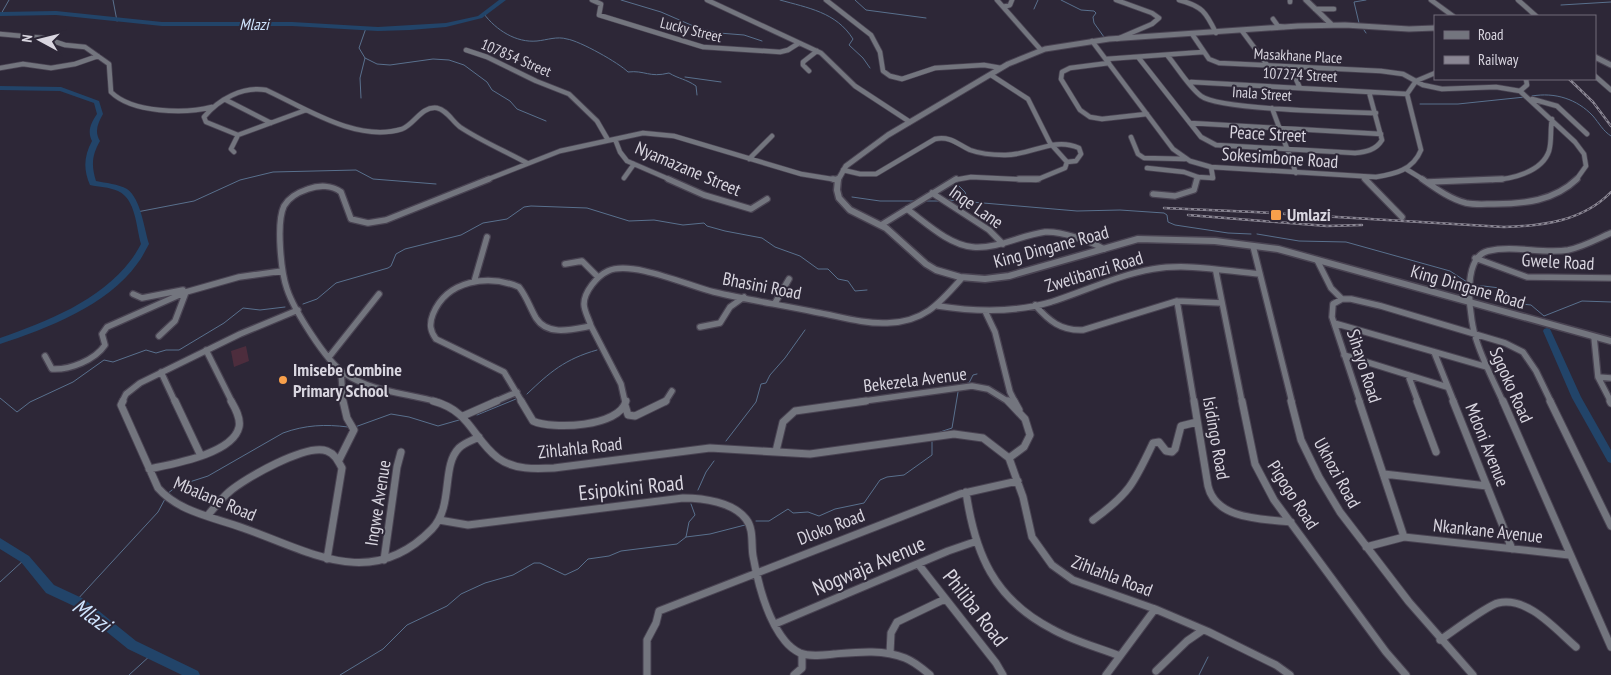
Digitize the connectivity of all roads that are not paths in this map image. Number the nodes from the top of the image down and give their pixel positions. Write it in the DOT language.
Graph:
graph roads {
  1 [pos="592,0"];
  2 [pos="707,0"];
  3 [pos="997,0"];
  4 [pos="1012,0"];
  5 [pos="1116,0"];
  6 [pos="1180,0"];
  7 [pos="1306,0"];
  8 [pos="1432,0"];
  9 [pos="1518,0"];
  10 [pos="827,1"];
  11 [pos="1004,7"];
  12 [pos="1315,9"];
  13 [pos="1334,9"];
  14 [pos="1452,15"];
  15 [pos="1535,15"];
  16 [pos="1273,19"];
  17 [pos="1332,25"];
  18 [pos="1288,28"];
  19 [pos="1434,28"];
  20 [pos="1242,31"];
  21 [pos="1216,33"];
  22 [pos="0,34"];
  23 [pos="1192,34"];
  24 [pos="1117,39"];
  25 [pos="1092,41"];
  26 [pos="799,42"];
  27 [pos="466,50"];
  28 [pos="1040,50"];
  29 [pos="817,51"];
  30 [pos="1203,52"];
  31 [pos="1168,55"];
  32 [pos="98,56"];
  33 [pos="1138,57"];
  34 [pos="1596,58"];
  35 [pos="1108,61"];
  36 [pos="1268,66"];
  37 [pos="1611,66"];
  38 [pos="0,68"];
  39 [pos="1001,68"];
  40 [pos="1291,68"];
  41 [pos="809,71"];
  42 [pos="1434,73"];
  43 [pos="991,75"];
  44 [pos="1596,77"];
  45 [pos="1526,80"];
  46 [pos="1416,81"];
  47 [pos="1191,82"];
  48 [pos="1300,88"];
  49 [pos="1611,90"];
  50 [pos="1520,91"];
  51 [pos="1369,92"];
  52 [pos="1407,94"];
  53 [pos="1530,99"];
  54 [pos="226,100"];
  55 [pos="217,105"];
  56 [pos="1272,108"];
  57 [pos="306,110"];
  58 [pos="1376,113"];
  59 [pos="1147,114"];
  60 [pos="1552,119"];
  61 [pos="910,122"];
  62 [pos="271,123"];
  63 [pos="1190,123"];
  64 [pos="1279,128"];
  65 [pos="1381,134"];
  66 [pos="1588,134"];
  67 [pos="238,135"];
  68 [pos="772,136"];
  69 [pos="1131,137"];
  70 [pos="615,139"];
  71 [pos="608,140"];
  72 [pos="1050,143"];
  73 [pos="1287,149"];
  74 [pos="234,152"];
  75 [pos="749,159"];
  76 [pos="1185,159"];
  77 [pos="1067,162"];
  78 [pos="527,163"];
  79 [pos="634,164"];
  80 [pos="1211,167"];
  81 [pos="1147,168"];
  82 [pos="1406,169"];
  83 [pos="843,170"];
  84 [pos="1296,173"];
  85 [pos="1198,177"];
  86 [pos="1363,177"];
  87 [pos="624,178"];
  88 [pos="838,180"];
  89 [pos="1428,182"];
  90 [pos="932,193"];
  91 [pos="1153,194"];
  92 [pos="766,199"];
  93 [pos="907,209"];
  94 [pos="1402,218"];
  95 [pos="881,225"];
  96 [pos="1611,233"];
  97 [pos="486,237"];
  98 [pos="1003,244"];
  99 [pos="1253,246"];
  100 [pos="1104,249"];
  101 [pos="1475,258"];
  102 [pos="1317,260"];
  103 [pos="565,264"];
  104 [pos="282,271"];
  105 [pos="1216,272"];
  106 [pos="1260,274"];
  107 [pos="598,278"];
  108 [pos="962,278"];
  109 [pos="1611,278"];
  110 [pos="789,280"];
  111 [pos="474,282"];
  112 [pos="195,289"];
  113 [pos="186,292"];
  114 [pos="132,294"];
  115 [pos="379,294"];
  116 [pos="744,298"];
  117 [pos="1342,299"];
  118 [pos="1177,301"];
  119 [pos="1222,303"];
  120 [pos="1470,303"];
  121 [pos="774,304"];
  122 [pos="1035,305"];
  123 [pos="938,306"];
  124 [pos="298,310"];
  125 [pos="985,311"];
  126 [pos="1334,322"];
  127 [pos="591,326"];
  128 [pos="700,327"];
  129 [pos="1473,333"];
  130 [pos="159,336"];
  131 [pos="1594,337"];
  132 [pos="1611,341"];
  133 [pos="206,350"];
  134 [pos="1434,352"];
  135 [pos="1344,354"];
  136 [pos="45,356"];
  137 [pos="329,357"];
  138 [pos="1487,367"];
  139 [pos="341,371"];
  140 [pos="161,372"];
  141 [pos="1408,375"];
  142 [pos="1598,377"];
  143 [pos="1611,378"];
  144 [pos="1447,387"];
  145 [pos="672,391"];
  146 [pos="517,392"];
  147 [pos="1611,403"];
  148 [pos="625,405"];
  149 [pos="1020,412"];
  150 [pos="463,416"];
  151 [pos="1197,422"];
  152 [pos="479,437"];
  153 [pos="776,451"];
  154 [pos="401,452"];
  155 [pos="1436,452"];
  156 [pos="201,456"];
  157 [pos="1009,458"];
  158 [pos="339,460"];
  159 [pos="150,469"];
  160 [pos="1384,474"];
  161 [pos="1018,481"];
  162 [pos="1487,486"];
  163 [pos="966,492"];
  164 [pos="208,515"];
  165 [pos="440,520"];
  166 [pos="1093,520"];
  167 [pos="1290,522"];
  168 [pos="1610,523"];
  169 [pos="1404,537"];
  170 [pos="977,541"];
  171 [pos="1366,547"];
  172 [pos="1512,549"];
  173 [pos="1569,555"];
  174 [pos="326,559"];
  175 [pos="384,560"];
  176 [pos="919,564"];
  177 [pos="756,572"];
  178 [pos="945,599"];
  179 [pos="1155,609"];
  180 [pos="775,624"];
  181 [pos="1203,630"];
  182 [pos="1440,640"];
  183 [pos="1576,647"];
  184 [pos="1611,647"];
  185 [pos="890,653"];
  186 [pos="802,654"];
  187 [pos="1120,656"];
  188 [pos="1156,671"];
  189 [pos="646,675"];
  190 [pos="794,675"];
  191 [pos="930,675"];
  192 [pos="1003,675"];
  193 [pos="1106,675"];
  194 [pos="1290,675"];
  195 [pos="1406,675"];
  196 [pos="1473,675"];
  1 -- 26 [label="street, Lucky Street"];
  2 -- 26 [label="street"];
  3 -- 11 [label="street"];
  4 -- 11 [label="street"];
  5 -- 24 [label="street"];
  6 -- 21 [label="street"];
  7 -- 12 [label="street"];
  8 -- 14 [label="street"];
  9 -- 15 [label="street"];
  10 -- 39 [label="street"];
  11 -- 28 [label="street"];
  12 -- 13 [label="street"];
  12 -- 17 [label="street"];
  16 -- 18 [label="street"];
  17 -- 18 [label="street"];
  17 -- 19 [label="street"];
  18 -- 20 [label="street"];
  20 -- 21 [label="street"];
  20 -- 36 [label="street"];
  21 -- 23 [label="street"];
  22 -- 32 [label="street"];
  23 -- 24 [label="street"];
  23 -- 30 [label="street"];
  24 -- 25 [label="street"];
  25 -- 28 [label="street"];
  25 -- 35 [label="street, Sokesimbone Road"];
  26 -- 29 [label="street"];
  27 -- 71 [label="street, 107854 Street"];
  28 -- 39 [label="street"];
  29 -- 41 [label="street"];
  29 -- 61 [label="street"];
  30 -- 31 [label="street"];
  30 -- 36 [label="street, Masakhane Place"];
  31 -- 33 [label="street"];
  31 -- 47 [label="street, Inala Street"];
  32 -- 38 [label="street"];
  32 -- 55 [label="street"];
  33 -- 35 [label="street"];
  33 -- 63 [label="street, Peace Street"];
  34 -- 37 [label="street"];
  35 -- 59 [label="street, Sokesimbone Road"];
  35 -- 59 [label="street"];
  36 -- 40 [label="street, Masakhane Place"];
  39 -- 43 [label="street"];
  40 -- 46 [label="street, Masakhane Place"];
  40 -- 48 [label="street"];
  42 -- 46 [label="street"];
  43 -- 61 [label="street"];
  43 -- 72 [label="street"];
  44 -- 49 [label="street"];
  45 -- 50 [label="street"];
  46 -- 50 [label="street, Masakhane Place"];
  46 -- 52 [label="street"];
  47 -- 48 [label="street, 107274 Street"];
  47 -- 56 [label="street, Inala Street"];
  48 -- 51 [label="street, 107274 Street"];
  50 -- 53 [label="street"];
  51 -- 52 [label="street, 107274 Street"];
  51 -- 58 [label="street"];
  52 -- 82 [label="street"];
  53 -- 60 [label="street"];
  53 -- 66 [label="street"];
  54 -- 55 [label="street"];
  54 -- 57 [label="street"];
  54 -- 62 [label="street"];
  55 -- 67 [label="street"];
  56 -- 58 [label="street, Inala Street"];
  56 -- 64 [label="street"];
  57 -- 62 [label="street"];
  57 -- 78 [label="street"];
  58 -- 65 [label="street"];
  59 -- 76 [label="street, Sokesimbone Road"];
  60 -- 89 [label="street"];
  60 -- 89 [label="street"];
  61 -- 83 [label="street"];
  62 -- 67 [label="street"];
  63 -- 64 [label="street"];
  63 -- 73 [label="street, Peace Street"];
  64 -- 65 [label="street"];
  64 -- 73 [label="street"];
  65 -- 73 [label="street, Peace Street"];
  67 -- 74 [label="street"];
  68 -- 75 [label="street"];
  69 -- 76 [label="street"];
  70 -- 71 [label="street, Zihlahla Road"];
  70 -- 75 [label="street, Zihlahla Road"];
  70 -- 79 [label="street, Nyamazane Street"];
  71 -- 78 [label="street, Zihlahla Road"];
  72 -- 77 [label="street"];
  72 -- 77 [label="street"];
  72 -- 83 [label="street"];
  73 -- 84 [label="street"];
  75 -- 88 [label="street, Zihlahla Road"];
  76 -- 80 [label="street, Sokesimbone Road"];
  77 -- 90 [label="street"];
  78 -- 104 [label="street, Zihlahla Road"];
  79 -- 87 [label="street"];
  79 -- 92 [label="street, Nyamazane Street"];
  80 -- 84 [label="street, Sokesimbone Road"];
  80 -- 85 [label="street"];
  81 -- 85 [label="street"];
  82 -- 86 [label="street, Sokesimbone Road"];
  82 -- 89 [label="street"];
  83 -- 88 [label="street"];
  84 -- 86 [label="street, Sokesimbone Road"];
  85 -- 91 [label="street"];
  86 -- 94 [label="street"];
  88 -- 95 [label="street, King Dingane Road"];
  90 -- 93 [label="street"];
  90 -- 98 [label="street, Inqe Lane"];
  93 -- 95 [label="street"];
  93 -- 98 [label="street"];
  95 -- 108 [label="street, King Dingane Road"];
  96 -- 101 [label="street"];
  97 -- 111 [label="street"];
  98 -- 100 [label="street"];
  99 -- 100 [label="street, King Dingane Road"];
  99 -- 102 [label="street, King Dingane Road"];
  99 -- 106 [label="street, Ukhozi Road"];
  100 -- 108 [label="street, King Dingane Road"];
  101 -- 109 [label="street, Gwele Road"];
  101 -- 120 [label="street, Sgqoko Road"];
  102 -- 117 [label="street"];
  102 -- 120 [label="street, King Dingane Road"];
  103 -- 107 [label="street"];
  104 -- 112 [label="street"];
  104 -- 124 [label="street, Zihlahla Road"];
  105 -- 106 [label="street, Zwelibanzi Road"];
  105 -- 119 [label="street, Pigogo Road"];
  105 -- 122 [label="street, Zwelibanzi Road"];
  106 -- 171 [label="street, Ukhozi Road"];
  107 -- 116 [label="street, Bhasini Road"];
  107 -- 127 [label="street"];
  108 -- 123 [label="street, Bhasini Road"];
  110 -- 121 [label="street"];
  111 -- 127 [label="street"];
  111 -- 146 [label="street"];
  112 -- 113 [label="street"];
  112 -- 114 [label="street"];
  113 -- 130 [label="street"];
  113 -- 136 [label="street"];
  115 -- 137 [label="street"];
  116 -- 121 [label="street, Bhasini Road"];
  116 -- 128 [label="street"];
  117 -- 126 [label="street, Sihayo Road"];
  117 -- 129 [label="street, Sihayo Road"];
  118 -- 119 [label="street"];
  118 -- 122 [label="street"];
  118 -- 151 [label="street, Isidingo Road"];
  119 -- 167 [label="street, Pigogo Road"];
  120 -- 129 [label="street, Sgqoko Road"];
  120 -- 131 [label="street, King Dingane Road"];
  121 -- 123 [label="street, Bhasini Road"];
  122 -- 125 [label="street, Zwelibanzi Road"];
  123 -- 125 [label="street, Zwelibanzi Road"];
  124 -- 133 [label="street, Mbalane Road"];
  124 -- 137 [label="street, Zihlahla Road"];
  125 -- 149 [label="street"];
  126 -- 134 [label="street"];
  126 -- 135 [label="street, Sihayo Road"];
  127 -- 148 [label="street"];
  129 -- 138 [label="street, Sgqoko Road"];
  129 -- 168 [label="street, Sihayo Road"];
  131 -- 132 [label="street, King Dingane Road"];
  131 -- 142 [label="street"];
  133 -- 140 [label="street, Mbalane Road"];
  133 -- 156 [label="street"];
  134 -- 138 [label="street"];
  134 -- 144 [label="street, Mdoni Avenue"];
  135 -- 141 [label="street"];
  135 -- 160 [label="street, Sihayo Road"];
  137 -- 139 [label="street, Zihlahla Road"];
  138 -- 173 [label="street, Sgqoko Road"];
  139 -- 150 [label="street, Zihlahla Road"];
  139 -- 158 [label="street"];
  140 -- 156 [label="street"];
  140 -- 159 [label="street, Mbalane Road"];
  141 -- 144 [label="street"];
  141 -- 155 [label="street"];
  142 -- 143 [label="street"];
  142 -- 147 [label="street"];
  144 -- 162 [label="street, Mdoni Avenue"];
  145 -- 148 [label="street"];
  146 -- 148 [label="street"];
  146 -- 150 [label="street"];
  149 -- 153 [label="street, Bekezela Avenue"];
  149 -- 157 [label="street, Bekezela Avenue"];
  150 -- 152 [label="street, Zihlahla Road"];
  151 -- 166 [label="street"];
  151 -- 167 [label="street, Isidingo Road"];
  152 -- 153 [label="street, Zihlahla Road"];
  152 -- 165 [label="street"];
  153 -- 157 [label="street, Zihlahla Road"];
  154 -- 175 [label="street, Ingwe Avenue"];
  156 -- 159 [label="street"];
  157 -- 161 [label="street, Zihlahla Road"];
  158 -- 164 [label="street"];
  158 -- 174 [label="street"];
  159 -- 164 [label="street, Mbalane Road"];
  160 -- 162 [label="street"];
  160 -- 169 [label="street, Sihayo Road"];
  161 -- 163 [label="street, Dloko Road"];
  161 -- 179 [label="street, Zihlahla Road"];
  162 -- 172 [label="street, Mdoni Avenue"];
  163 -- 170 [label="street"];
  163 -- 177 [label="street, Dloko Road"];
  164 -- 174 [label="street, Mbalane Road"];
  165 -- 175 [label="street, Mbalane Road"];
  165 -- 177 [label="street, Esipokini Road"];
  167 -- 195 [label="street, Pigogo Road"];
  169 -- 171 [label="street"];
  169 -- 172 [label="street, Nkankane Avenue"];
  170 -- 176 [label="street, Nogwaja Avenue"];
  170 -- 187 [label="street"];
  171 -- 182 [label="street, Ukhozi Road"];
  172 -- 173 [label="street, Nkankane Avenue"];
  173 -- 184 [label="street, Sgqoko Road"];
  174 -- 175 [label="street, Mbalane Road"];
  176 -- 178 [label="street, Philiba Road"];
  176 -- 180 [label="street, Nogwaja Avenue"];
  177 -- 180 [label="street, Esipokini Road"];
  177 -- 189 [label="street, Dloko Road"];
  178 -- 185 [label="street"];
  178 -- 192 [label="street, Philiba Road"];
  179 -- 181 [label="street, Zihlahla Road"];
  179 -- 187 [label="street"];
  180 -- 186 [label="street, Esipokini Road"];
  181 -- 188 [label="street"];
  181 -- 194 [label="street, Zihlahla Road"];
  182 -- 183 [label="street"];
  182 -- 196 [label="street, Ukhozi Road"];
  185 -- 186 [label="street"];
  185 -- 191 [label="street"];
  186 -- 190 [label="street"];
  187 -- 193 [label="street"];
}
